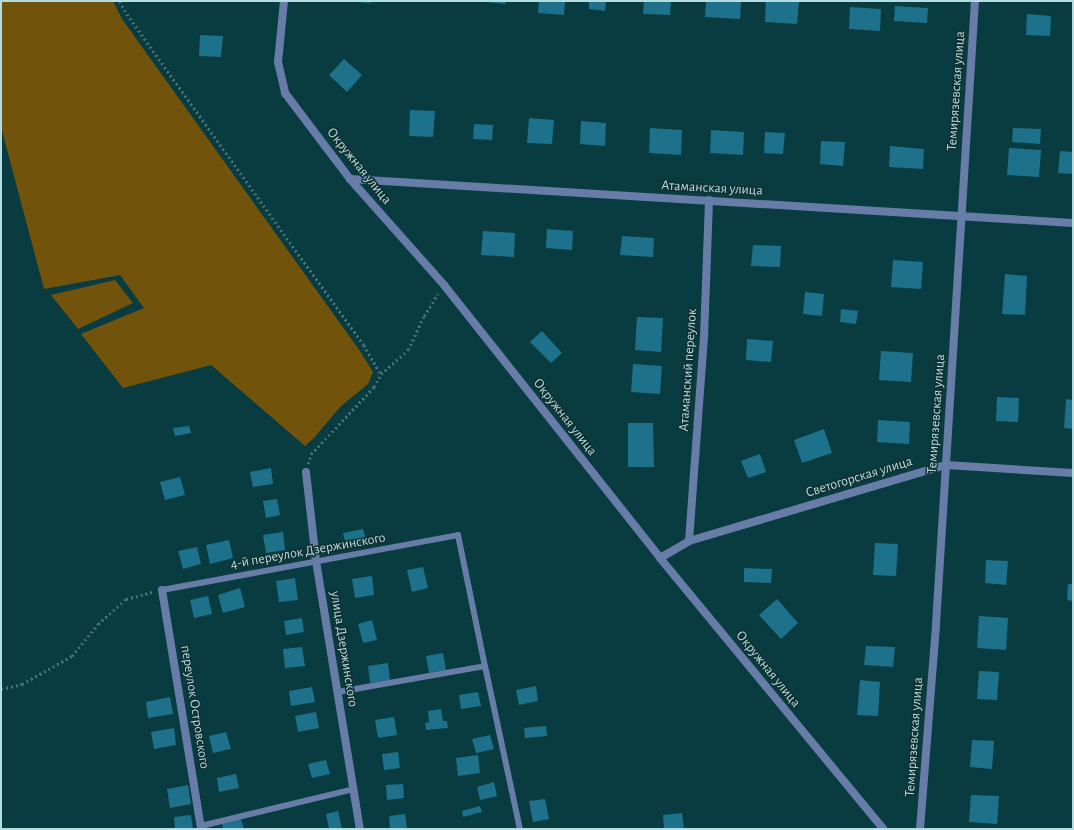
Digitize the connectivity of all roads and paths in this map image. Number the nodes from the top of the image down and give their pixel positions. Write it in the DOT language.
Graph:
graph roads {
  1 [pos="120,1"];
  2 [pos="284,1"];
  3 [pos="975,1"];
  4 [pos="350,179"];
  5 [pos="709,200"];
  6 [pos="961,216"];
  7 [pos="1073,223"];
  8 [pos="444,285"];
  9 [pos="381,374"];
  10 [pos="946,465"];
  11 [pos="306,472"];
  12 [pos="1073,473"];
  13 [pos="689,541"];
  14 [pos="660,558"];
  15 [pos="316,561"];
  16 [pos="162,590"];
  17 [pos="485,666"];
  18 [pos="1,689"];
  19 [pos="338,692"];
  20 [pos="354,789"];
  21 [pos="201,828"];
  22 [pos="360,829"];
  23 [pos="520,829"];
  24 [pos="883,829"];
  25 [pos="920,829"];
  1 -- 9 [label="path"];
  2 -- 4 [label="street, Окружная улица"];
  3 -- 6 [label="street, Темирязевская улица"];
  4 -- 5 [label="street, Атаманская улица"];
  4 -- 8 [label="street, Окружная улица"];
  5 -- 6 [label="street, Атаманская улица"];
  5 -- 13 [label="street, Атаманский переулок"];
  6 -- 7 [label="street, Атаманская улица"];
  6 -- 10 [label="street, Темирязевская улица"];
  8 -- 9 [label="path"];
  8 -- 14 [label="street, Окружная улица"];
  9 -- 11 [label="path"];
  10 -- 12 [label="street, Светогорская улица"];
  10 -- 13 [label="street, Светогорская улица"];
  10 -- 25 [label="street, Темирязевская улица"];
  11 -- 15 [label="street, улица Дзержинского"];
  13 -- 14 [label="street, Светогорская улица"];
  14 -- 24 [label="street, Окружная улица"];
  15 -- 16 [label="lane, 4-й переулок Дзержинского"];
  15 -- 17 [label="lane, 4-й переулок Дзержинского"];
  15 -- 19 [label="street, улица Дзержинского"];
  16 -- 18 [label="path"];
  16 -- 21 [label="street, переулок Островского"];
  17 -- 19 [label="lane"];
  17 -- 23 [label="lane"];
  19 -- 20 [label="street, улица Дзержинского"];
  20 -- 21 [label="lane"];
  20 -- 22 [label="street, улица Дзержинского"];
}
